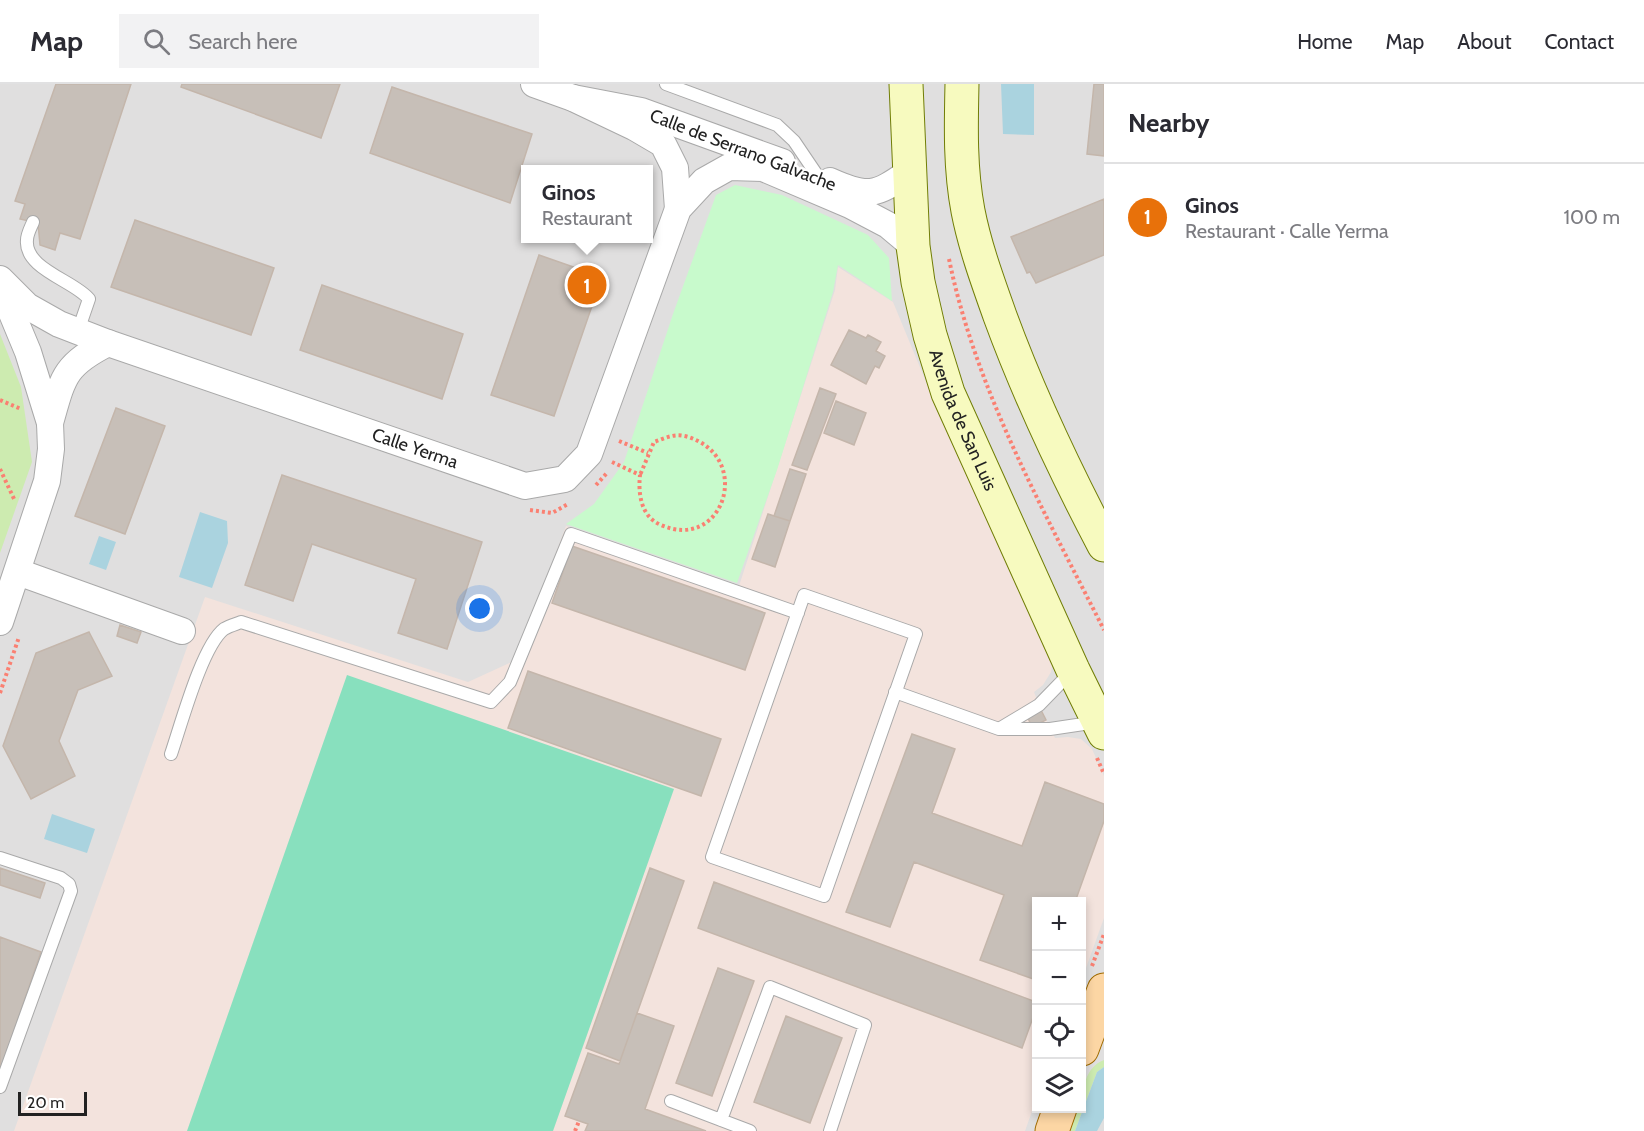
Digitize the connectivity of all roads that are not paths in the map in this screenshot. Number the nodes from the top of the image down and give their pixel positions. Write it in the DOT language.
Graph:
graph roads {
  1 [pos="534,84"];
  2 [pos="666,84"];
  3 [pos="906,84"];
  4 [pos="962,84"];
  5 [pos="573,98"];
  6 [pos="909,172"];
  7 [pos="817,175"];
  8 [pos="678,209"];
  9 [pos="33,222"];
  10 [pos="913,246"];
  11 [pos="0,279"];
  12 [pos="0,284"];
  13 [pos="78,331"];
  14 [pos="108,343"];
  15 [pos="50,423"];
  16 [pos="1104,545"];
  17 [pos="18,572"];
  18 [pos="798,613"];
  19 [pos="0,622"];
  20 [pos="182,631"];
  21 [pos="1072,670"];
  22 [pos="896,692"];
  23 [pos="1101,728"];
  24 [pos="999,729"];
  25 [pos="171,754"];
  26 [pos="0,858"];
  27 [pos="1104,990"];
  28 [pos="1086,1040"];
  29 [pos="1104,1048"];
  30 [pos="1086,1050"];
  31 [pos="0,1087"];
  32 [pos="671,1101"];
  33 [pos="1058,1113"];
  34 [pos="722,1120"];
  35 [pos="750,1131"];
  36 [pos="830,1131"];
  37 [pos="1052,1131"];
  1 -- 5 [label="street, Calle de Serrano Galvache"];
  2 -- 7 [label="lane"];
  3 -- 6 [label="street, Avenida de San Luis"];
  4 -- 16 [label="street"];
  5 -- 7 [label="street, Calle de Serrano Galvache"];
  5 -- 8 [label="street, Calle de Serrano Galvache"];
  6 -- 7 [label="street, Calle de Serrano Galvache"];
  6 -- 10 [label="street, Avenida de San Luis"];
  8 -- 10 [label="street, Calle de Serrano Galvache"];
  8 -- 14 [label="street, Calle Yerma"];
  9 -- 13 [label="lane"];
  10 -- 21 [label="street, Avenida de San Luis"];
  11 -- 13 [label="street, Calle Yerma"];
  12 -- 15 [label="street"];
  13 -- 14 [label="street, Calle Yerma"];
  14 -- 15 [label="street"];
  15 -- 17 [label="street"];
  17 -- 19 [label="street"];
  17 -- 20 [label="street"];
  18 -- 22 [label="lane"];
  18 -- 22 [label="lane"];
  18 -- 25 [label="lane"];
  21 -- 23 [label="street, Avenida de San Luis"];
  21 -- 24 [label="lane"];
  22 -- 24 [label="lane"];
  23 -- 24 [label="lane"];
  26 -- 31 [label="lane"];
  27 -- 28 [label="main road"];
  29 -- 30 [label="main road"];
  32 -- 34 [label="lane"];
  33 -- 37 [label="main road"];
  34 -- 35 [label="lane"];
  34 -- 36 [label="lane"];
}
